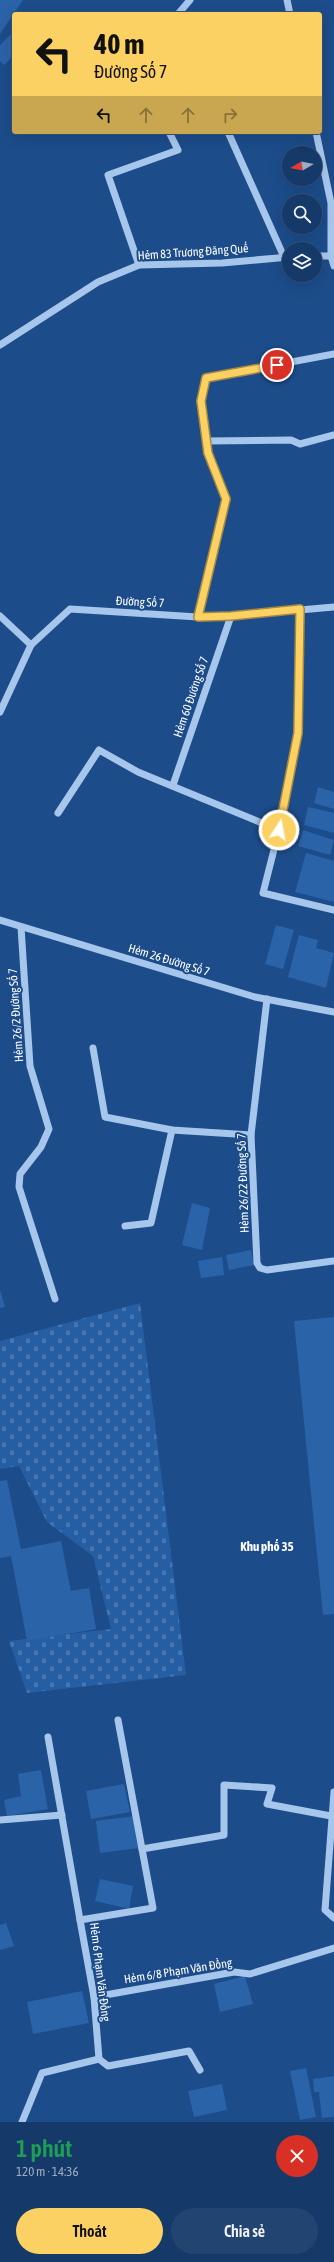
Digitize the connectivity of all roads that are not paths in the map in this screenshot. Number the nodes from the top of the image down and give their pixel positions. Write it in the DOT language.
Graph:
graph roads {
  1 [pos="190,0"];
  2 [pos="287,0"];
  3 [pos="180,12"];
  4 [pos="290,12"];
  5 [pos="170,134"];
  6 [pos="229,134"];
  7 [pos="316,134"];
  8 [pos="282,246"];
  9 [pos="322,256"];
  10 [pos="331,256"];
  11 [pos="282,257"];
  12 [pos="139,265"];
  13 [pos="334,266"];
  14 [pos="0,345"];
  15 [pos="334,354"];
  16 [pos="334,435"];
  17 [pos="206,441"];
  18 [pos="334,607"];
  19 [pos="300,609"];
  20 [pos="0,616"];
  21 [pos="231,616"];
  22 [pos="198,617"];
  23 [pos="31,645"];
  24 [pos="0,712"];
  25 [pos="173,785"];
  26 [pos="58,813"];
  27 [pos="279,830"];
  28 [pos="334,910"];
  29 [pos="0,920"];
  30 [pos="21,927"];
  31 [pos="267,999"];
  32 [pos="334,1012"];
  33 [pos="93,1048"];
  34 [pos="172,1130"];
  35 [pos="251,1135"];
  36 [pos="125,1226"];
  37 [pos="333,1261"];
  38 [pos="55,1299"];
  39 [pos="118,1720"];
  40 [pos="48,1737"];
  41 [pos="333,1793"];
  42 [pos="62,1815"];
  43 [pos="331,1816"];
  44 [pos="0,1820"];
  45 [pos="142,1849"];
  46 [pos="334,1918"];
  47 [pos="80,1920"];
  48 [pos="334,1948"];
  49 [pos="94,1997"];
  50 [pos="99,2059"];
  51 [pos="200,2070"];
  52 [pos="22,2122"];
  1 -- 3 [label="street"];
  2 -- 4 [label="street"];
  5 -- 12 [label="street"];
  6 -- 8 [label="street"];
  7 -- 10 [label="street"];
  9 -- 10 [label="street"];
  10 -- 13 [label="street"];
  11 -- 12 [label="street, Hẻm 83 Trương Đăng Quế"];
  12 -- 14 [label="street, Hẻm 83 Trương Đăng Quế"];
  15 -- 17 [label="street"];
  16 -- 17 [label="street"];
  17 -- 22 [label="street"];
  18 -- 19 [label="street, Đường Số 7"];
  19 -- 21 [label="street, Đường Số 7"];
  19 -- 27 [label="street"];
  20 -- 23 [label="street"];
  21 -- 22 [label="street, Đường Số 7"];
  21 -- 25 [label="street, Hẻm 60 Đường Số 7"];
  22 -- 23 [label="street, Đường Số 7"];
  23 -- 24 [label="street, Đường Số 7"];
  25 -- 26 [label="street"];
  25 -- 27 [label="street"];
  27 -- 28 [label="street"];
  29 -- 30 [label="street, Hẻm 26 Đường Số 7"];
  30 -- 31 [label="street, Hẻm 26 Đường Số 7"];
  30 -- 38 [label="street, Hẻm 26/2 Đường Số 7"];
  31 -- 32 [label="street, Hẻm 26 Đường Số 7"];
  31 -- 35 [label="street, Hẻm 26/22 Đường Số 7"];
  33 -- 34 [label="street, Hẻm 26/22 Đường Số 7"];
  34 -- 35 [label="street, Hẻm 26/22 Đường Số 7"];
  34 -- 36 [label="street"];
  35 -- 37 [label="street, Hẻm 26/22 Đường Số 7"];
  39 -- 45 [label="street, Hẻm 6 Phạm Văn Đồng"];
  40 -- 42 [label="street"];
  41 -- 43 [label="street"];
  42 -- 44 [label="street"];
  42 -- 47 [label="street"];
  43 -- 45 [label="street"];
  43 -- 46 [label="street"];
  45 -- 47 [label="street, Hẻm 6 Phạm Văn Đồng"];
  47 -- 49 [label="street, Hẻm 6 Phạm Văn Đồng"];
  48 -- 49 [label="street, Hẻm 6/8 Phạm Văn Đồng"];
  49 -- 50 [label="street, Hẻm 6 Phạm Văn Đồng"];
  50 -- 51 [label="street"];
  50 -- 52 [label="street"];
}
